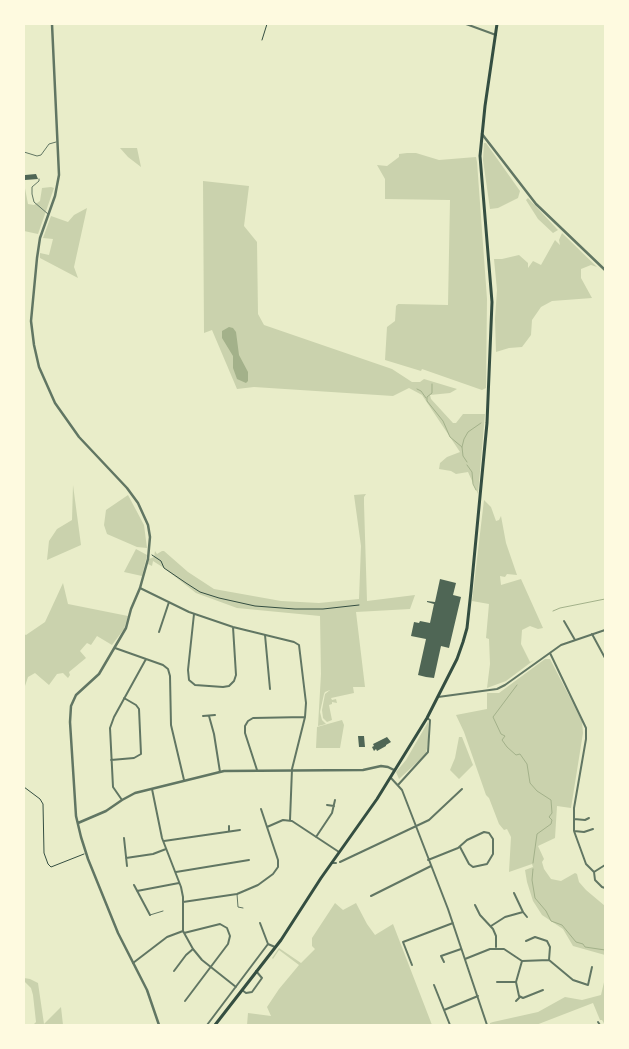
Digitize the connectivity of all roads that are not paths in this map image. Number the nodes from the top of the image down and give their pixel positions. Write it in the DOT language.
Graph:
graph roads {
  1 [pos="52,24"];
  2 [pos="466,24"];
  3 [pos="497,24"];
  4 [pos="496,35"];
  5 [pos="482,134"];
  6 [pos="57,142"];
  7 [pos="24,152"];
  8 [pos="39,178"];
  9 [pos="48,214"];
  10 [pos="605,270"];
  11 [pos="140,588"];
  12 [pos="169,602"];
  13 [pos="194,614"];
  14 [pos="564,621"];
  15 [pos="233,627"];
  16 [pos="605,630"];
  17 [pos="159,632"];
  18 [pos="592,634"];
  19 [pos="265,635"];
  20 [pos="575,640"];
  21 [pos="115,648"];
  22 [pos="550,653"];
  23 [pos="605,658"];
  24 [pos="146,659"];
  25 [pos="270,689"];
  26 [pos="437,697"];
  27 [pos="124,698"];
  28 [pos="215,715"];
  29 [pos="203,716"];
  30 [pos="209,716"];
  31 [pos="305,717"];
  32 [pos="427,718"];
  33 [pos="111,760"];
  34 [pos="258,770"];
  35 [pos="292,770"];
  36 [pos="394,770"];
  37 [pos="220,772"];
  38 [pos="390,777"];
  39 [pos="184,780"];
  40 [pos="397,785"];
  41 [pos="152,789"];
  42 [pos="462,789"];
  43 [pos="122,800"];
  44 [pos="335,800"];
  45 [pos="327,805"];
  46 [pos="334,806"];
  47 [pos="261,809"];
  48 [pos="589,818"];
  49 [pos="574,819"];
  50 [pos="290,820"];
  51 [pos="78,823"];
  52 [pos="228,826"];
  53 [pos="267,826"];
  54 [pos="415,826"];
  55 [pos="593,829"];
  56 [pos="240,830"];
  57 [pos="229,831"];
  58 [pos="574,831"];
  59 [pos="316,837"];
  60 [pos="124,838"];
  61 [pos="164,841"];
  62 [pos="460,847"];
  63 [pos="166,849"];
  64 [pos="339,852"];
  65 [pos="237,857"];
  66 [pos="126,858"];
  67 [pos="250,860"];
  68 [pos="428,860"];
  69 [pos="238,862"];
  70 [pos="340,862"];
  71 [pos="332,863"];
  72 [pos="336,863"];
  73 [pos="605,865"];
  74 [pos="127,866"];
  75 [pos="430,866"];
  76 [pos="176,872"];
  77 [pos="594,872"];
  78 [pos="180,883"];
  79 [pos="134,885"];
  80 [pos="605,888"];
  81 [pos="137,891"];
  82 [pos="514,893"];
  83 [pos="237,894"];
  84 [pos="372,896"];
  85 [pos="183,902"];
  86 [pos="475,905"];
  87 [pos="243,908"];
  88 [pos="163,911"];
  89 [pos="523,912"];
  90 [pos="150,915"];
  91 [pos="527,916"];
  92 [pos="260,923"];
  93 [pos="453,923"];
  94 [pos="491,926"];
  95 [pos="183,931"];
  96 [pos="184,934"];
  97 [pos="526,941"];
  98 [pos="268,944"];
  99 [pos="275,947"];
  100 [pos="496,947"];
  101 [pos="461,948"];
  102 [pos="193,949"];
  103 [pos="465,959"];
  104 [pos="549,960"];
  105 [pos="522,961"];
  106 [pos="444,962"];
  107 [pos="133,963"];
  108 [pos="412,965"];
  109 [pos="211,967"];
  110 [pos="592,967"];
  111 [pos="174,971"];
  112 [pos="256,971"];
  113 [pos="497,982"];
  114 [pos="516,982"];
  115 [pos="434,985"];
  116 [pos="236,987"];
  117 [pos="242,990"];
  118 [pos="543,990"];
  119 [pos="478,996"];
  120 [pos="520,997"];
  121 [pos="516,1001"];
  122 [pos="185,1002"];
  123 [pos="444,1010"];
  124 [pos="158,1025"];
  125 [pos="207,1025"];
  126 [pos="215,1025"];
  127 [pos="450,1025"];
  128 [pos="487,1025"];
  1 -- 6 [label="street"];
  2 -- 4 [label="street"];
  3 -- 4 [label="main road"];
  4 -- 5 [label="main road"];
  5 -- 10 [label="street"];
  5 -- 26 [label="main road"];
  6 -- 7 [label="lane"];
  6 -- 9 [label="street"];
  8 -- 9 [label="lane"];
  9 -- 11 [label="street"];
  11 -- 12 [label="street"];
  11 -- 21 [label="street"];
  12 -- 13 [label="street"];
  12 -- 17 [label="street"];
  13 -- 15 [label="street"];
  13 -- 15 [label="street"];
  14 -- 20 [label="street"];
  15 -- 19 [label="street"];
  16 -- 18 [label="street"];
  18 -- 20 [label="street"];
  18 -- 23 [label="street"];
  19 -- 25 [label="street"];
  19 -- 31 [label="street"];
  20 -- 22 [label="street"];
  21 -- 24 [label="street"];
  21 -- 51 [label="street"];
  22 -- 26 [label="street"];
  22 -- 49 [label="street"];
  24 -- 27 [label="street"];
  24 -- 39 [label="street"];
  26 -- 32 [label="main road"];
  27 -- 33 [label="street"];
  27 -- 33 [label="street"];
  28 -- 30 [label="street"];
  29 -- 30 [label="street"];
  30 -- 37 [label="street"];
  31 -- 34 [label="street"];
  31 -- 35 [label="street"];
  32 -- 36 [label="main road"];
  32 -- 40 [label="street"];
  33 -- 43 [label="street"];
  34 -- 35 [label="street"];
  34 -- 37 [label="street"];
  35 -- 36 [label="street"];
  35 -- 50 [label="street"];
  36 -- 38 [label="main road"];
  37 -- 39 [label="street"];
  38 -- 40 [label="street"];
  38 -- 64 [label="main road"];
  39 -- 41 [label="street"];
  40 -- 54 [label="street"];
  41 -- 43 [label="street"];
  41 -- 61 [label="street"];
  42 -- 54 [label="street"];
  43 -- 51 [label="street"];
  44 -- 46 [label="street"];
  45 -- 46 [label="street"];
  46 -- 59 [label="street"];
  47 -- 53 [label="street"];
  48 -- 49 [label="street"];
  49 -- 58 [label="street"];
  50 -- 53 [label="street"];
  50 -- 59 [label="street"];
  51 -- 107 [label="street"];
  52 -- 57 [label="street"];
  53 -- 83 [label="street"];
  54 -- 68 [label="street"];
  54 -- 70 [label="street"];
  55 -- 58 [label="street"];
  56 -- 57 [label="street"];
  57 -- 61 [label="street"];
  58 -- 77 [label="street"];
  59 -- 64 [label="street"];
  60 -- 66 [label="street"];
  61 -- 63 [label="street"];
  62 -- 62 [label="street"];
  62 -- 68 [label="street"];
  63 -- 66 [label="street"];
  63 -- 76 [label="street"];
  64 -- 71 [label="main road"];
  65 -- 69 [label="street"];
  66 -- 74 [label="street"];
  67 -- 69 [label="street"];
  68 -- 75 [label="street"];
  69 -- 76 [label="street"];
  71 -- 72 [label="street"];
  71 -- 99 [label="main road"];
  73 -- 77 [label="street"];
  75 -- 84 [label="street"];
  75 -- 93 [label="street"];
  76 -- 78 [label="street"];
  77 -- 80 [label="street"];
  78 -- 81 [label="street"];
  78 -- 85 [label="street"];
  79 -- 81 [label="street"];
  81 -- 90 [label="street"];
  82 -- 89 [label="street"];
  83 -- 85 [label="street"];
  83 -- 87 [label="lane"];
  85 -- 95 [label="street"];
  86 -- 94 [label="street"];
  88 -- 90 [label="lane"];
  89 -- 91 [label="street"];
  89 -- 94 [label="street"];
  92 -- 98 [label="street"];
  93 -- 101 [label="street"];
  93 -- 108 [label="street"];
  94 -- 100 [label="street"];
  95 -- 96 [label="street"];
  95 -- 107 [label="street"];
  96 -- 102 [label="street"];
  96 -- 109 [label="street"];
  97 -- 104 [label="street"];
  98 -- 99 [label="street"];
  98 -- 116 [label="street"];
  99 -- 112 [label="main road"];
  100 -- 103 [label="street"];
  100 -- 105 [label="street"];
  101 -- 103 [label="street"];
  101 -- 106 [label="street"];
  102 -- 109 [label="street"];
  102 -- 111 [label="street"];
  103 -- 119 [label="street"];
  104 -- 105 [label="street"];
  104 -- 110 [label="street"];
  105 -- 114 [label="street"];
  107 -- 124 [label="street"];
  109 -- 116 [label="street"];
  109 -- 122 [label="street"];
  112 -- 117 [label="main road"];
  112 -- 117 [label="street"];
  113 -- 114 [label="street"];
  114 -- 120 [label="street"];
  115 -- 123 [label="street"];
  116 -- 125 [label="street"];
  117 -- 126 [label="main road"];
  118 -- 120 [label="street"];
  119 -- 123 [label="street"];
  119 -- 128 [label="street"];
  120 -- 121 [label="street"];
  123 -- 127 [label="street"];
}
